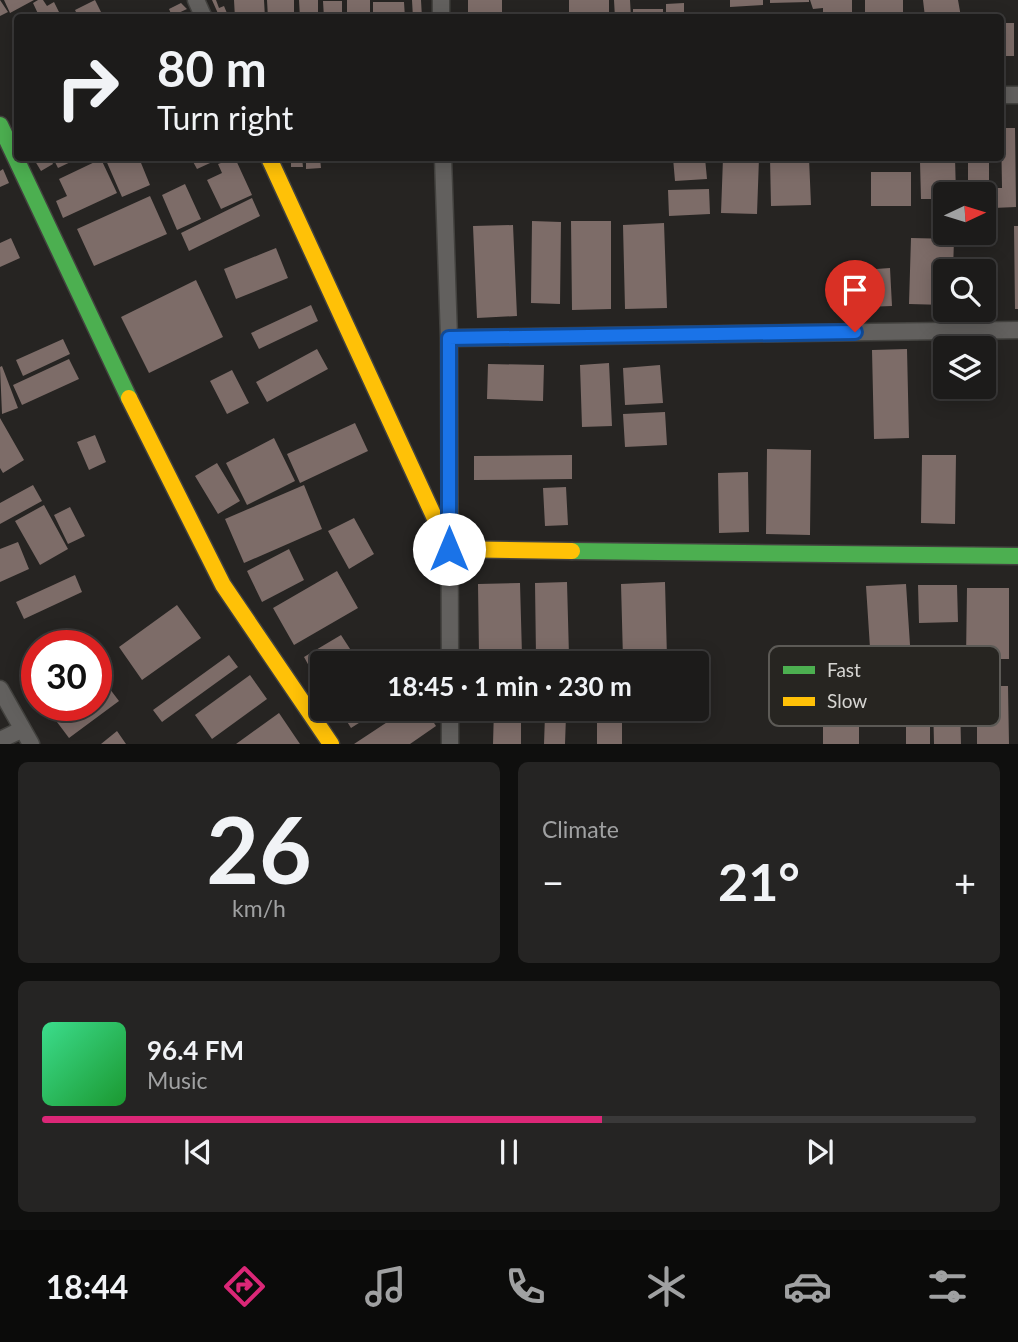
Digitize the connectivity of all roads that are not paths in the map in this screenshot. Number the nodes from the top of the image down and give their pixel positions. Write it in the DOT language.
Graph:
graph roads {
  1 [pos="0,125"];
  2 [pos="14,155"];
  3 [pos="17,161"];
  4 [pos="270,161"];
  5 [pos="443,161"];
  6 [pos="1018,330"];
  7 [pos="449,338"];
  8 [pos="449,549"];
  9 [pos="1018,556"];
  10 [pos="450,651"];
  11 [pos="0,690"];
  12 [pos="450,721"];
  13 [pos="26,737"];
  14 [pos="0,740"];
  15 [pos="331,744"];
  16 [pos="450,744"];
  1 -- 2 [label="street"];
  3 -- 15 [label="street"];
  4 -- 8 [label="street"];
  5 -- 7 [label="street"];
  6 -- 7 [label="street"];
  7 -- 8 [label="street"];
  8 -- 9 [label="street"];
  8 -- 10 [label="street"];
  11 -- 13 [label="street"];
  12 -- 16 [label="street"];
  13 -- 14 [label="street"];
}
